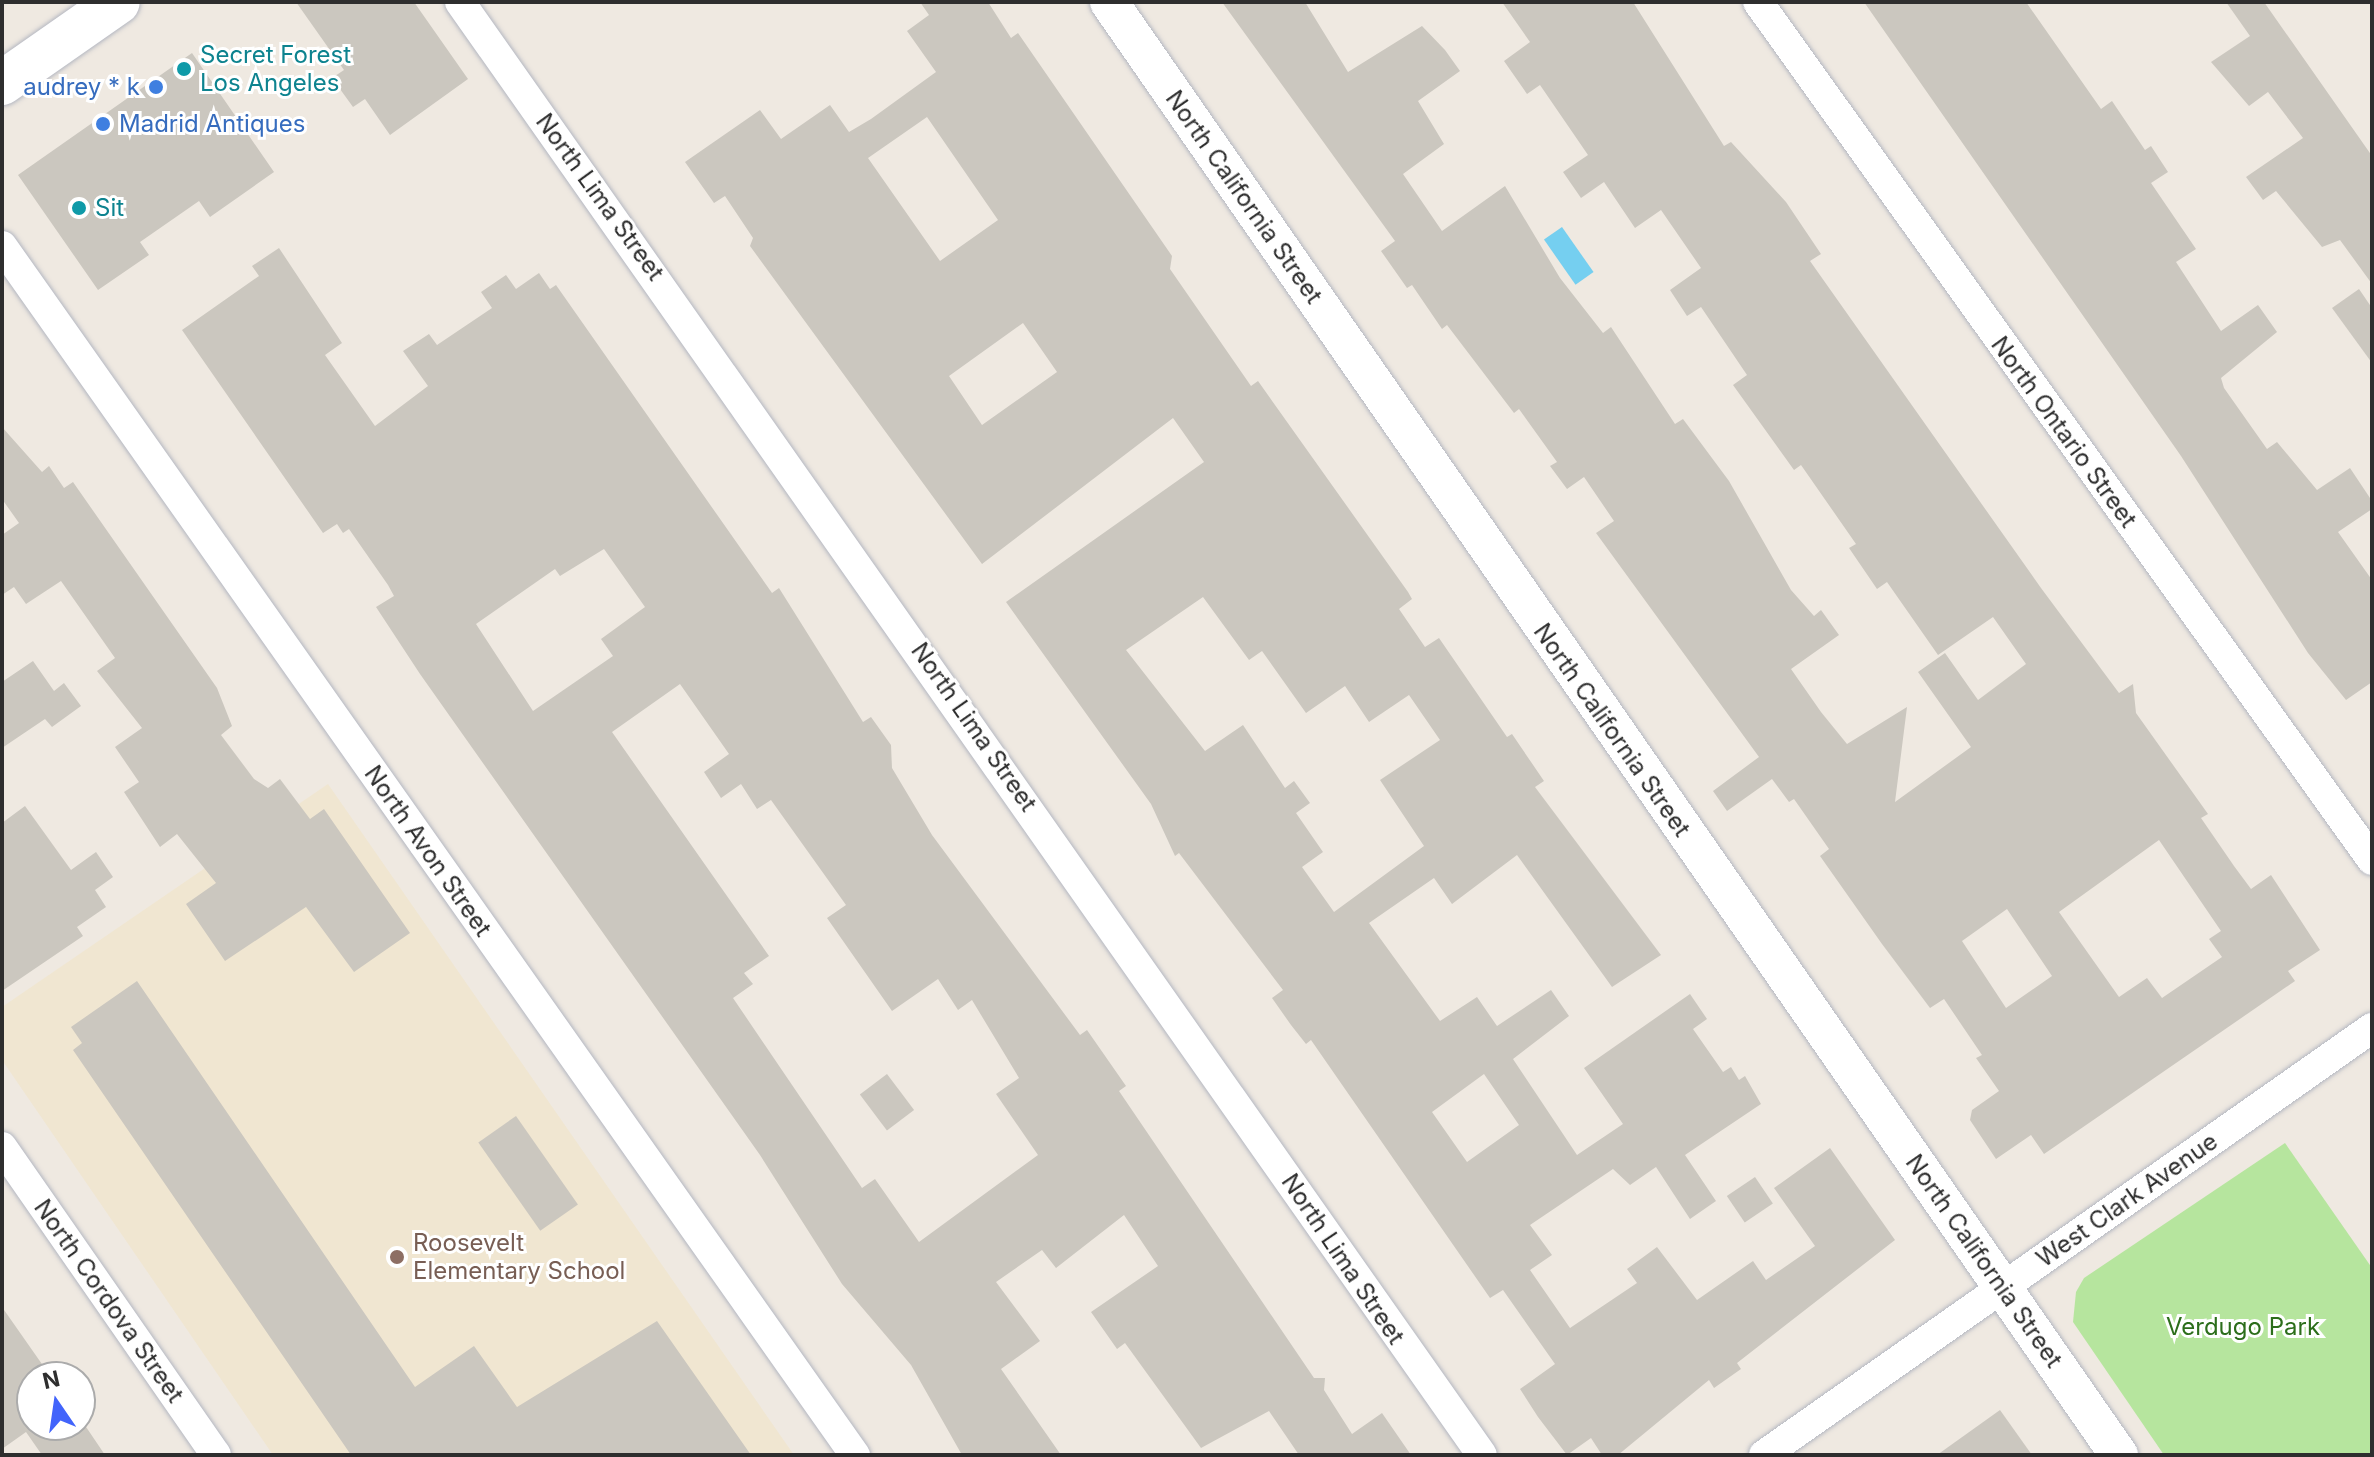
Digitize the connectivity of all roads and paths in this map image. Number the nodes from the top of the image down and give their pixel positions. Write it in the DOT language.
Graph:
graph roads {
  1 [pos="118,2"];
  2 [pos="460,2"];
  3 [pos="1109,2"];
  4 [pos="1758,2"];
  5 [pos="2,83"];
  6 [pos="2,246"];
  7 [pos="2372,860"];
  8 [pos="2372,1028"];
  9 [pos="2,1147"];
  10 [pos="2004,1286"];
  11 [pos="216,1455"];
  12 [pos="855,1455"];
  13 [pos="1482,1455"];
  14 [pos="1764,1455"];
  15 [pos="2119,1455"];
  1 -- 5 [label="main road"];
  2 -- 13 [label="street, North Lima Street"];
  3 -- 10 [label="street, North California Street"];
  4 -- 7 [label="street, North Ontario Street"];
  6 -- 12 [label="street, North Avon Street"];
  8 -- 10 [label="street, West Clark Avenue"];
  9 -- 11 [label="street, North Cordova Street"];
  10 -- 14 [label="street, West Clark Avenue"];
  10 -- 15 [label="street, North California Street"];
}
